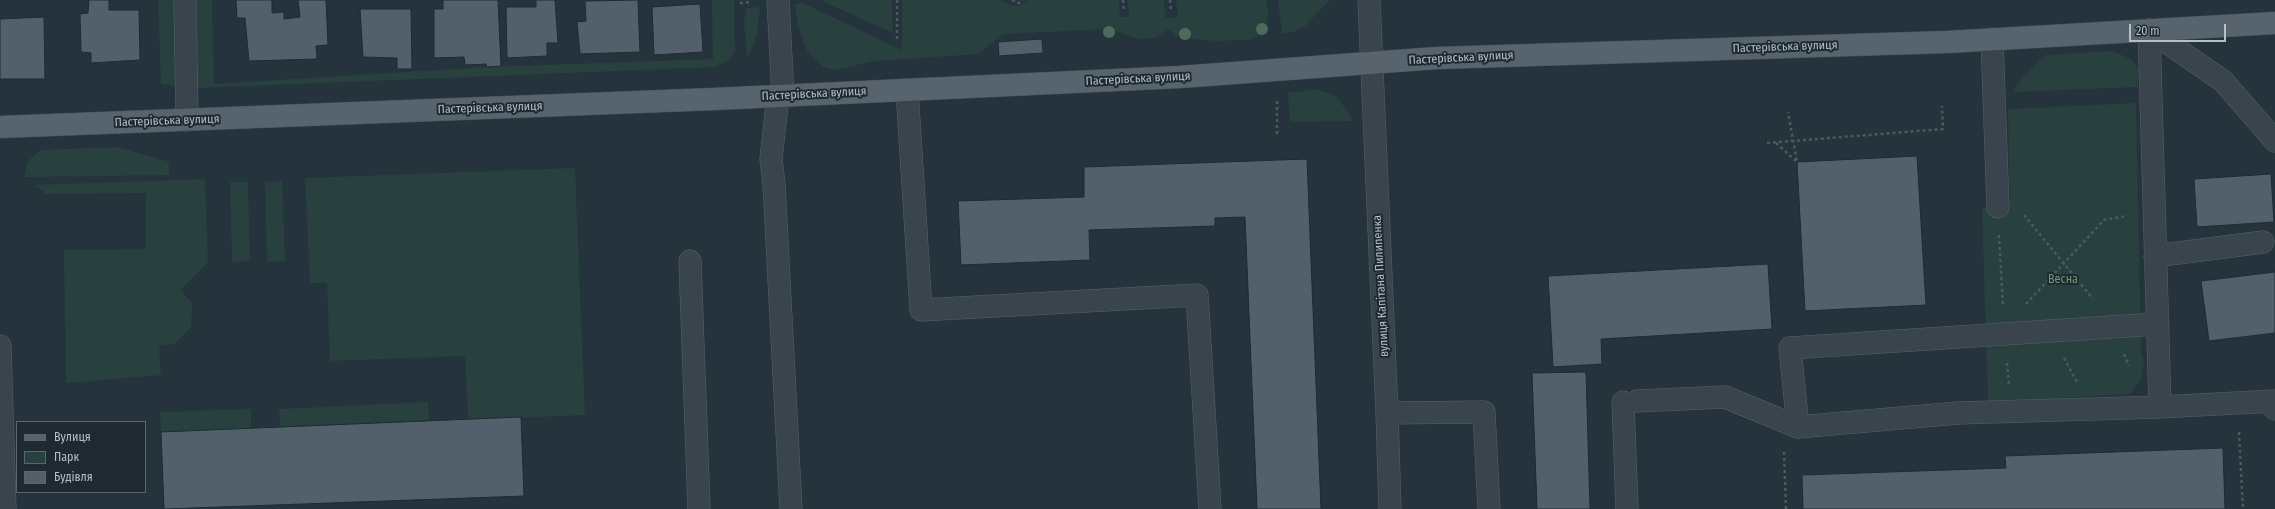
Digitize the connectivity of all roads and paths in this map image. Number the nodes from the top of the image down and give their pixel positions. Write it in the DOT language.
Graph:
graph roads {
  1 [pos="185,0"];
  2 [pos="778,0"];
  3 [pos="897,0"];
  4 [pos="1012,0"];
  5 [pos="1023,0"];
  6 [pos="1123,0"];
  7 [pos="1170,0"];
  8 [pos="1368,0"];
  9 [pos="1171,11"];
  10 [pos="1124,12"];
  11 [pos="2275,23"];
  12 [pos="2149,30"];
  13 [pos="1992,39"];
  14 [pos="898,41"];
  15 [pos="1371,64"];
  16 [pos="907,90"];
  17 [pos="1278,94"];
  18 [pos="781,96"];
  19 [pos="1942,106"];
  20 [pos="1788,112"];
  21 [pos="187,120"];
  22 [pos="0,128"];
  23 [pos="1277,134"];
  24 [pos="1793,141"];
  25 [pos="2275,141"];
  26 [pos="1776,143"];
  27 [pos="1767,144"];
  28 [pos="1997,182"];
  29 [pos="1998,207"];
  30 [pos="2154,211"];
  31 [pos="2263,242"];
  32 [pos="2155,256"];
  33 [pos="690,261"];
  34 [pos="2064,263"];
  35 [pos="2020,310"];
  36 [pos="2157,324"];
  37 [pos="2112,326"];
  38 [pos="2049,330"];
  39 [pos="0,346"];
  40 [pos="2237,403"];
  41 [pos="2153,407"];
  42 [pos="1,408"];
  43 [pos="2091,409"];
  44 [pos="2275,409"];
  45 [pos="1387,413"];
  46 [pos="1790,424"];
  47 [pos="5,509"];
  48 [pos="699,509"];
  49 [pos="791,509"];
  50 [pos="1210,509"];
  51 [pos="1390,509"];
  52 [pos="1489,509"];
  53 [pos="1627,509"];
  54 [pos="1786,509"];
  55 [pos="2243,509"];
  1 -- 21 [label="street"];
  2 -- 18 [label="street"];
  3 -- 14 [label="path"];
  4 -- 5 [label="path"];
  6 -- 10 [label="path"];
  7 -- 9 [label="path"];
  8 -- 15 [label="street, вулиця Капітана Пилипенка"];
  11 -- 12 [label="main road, Пастерівська вулиця"];
  12 -- 13 [label="main road, Пастерівська вулиця"];
  12 -- 25 [label="street"];
  12 -- 30 [label="street"];
  13 -- 15 [label="main road, Пастерівська вулиця"];
  13 -- 28 [label="street"];
  15 -- 16 [label="main road, Пастерівська вулиця"];
  15 -- 45 [label="street, вулиця Капітана Пилипенка"];
  16 -- 18 [label="main road, Пастерівська вулиця"];
  16 -- 50 [label="street"];
  17 -- 23 [label="path"];
  18 -- 21 [label="main road, Пастерівська вулиця"];
  18 -- 49 [label="street"];
  19 -- 24 [label="path"];
  20 -- 24 [label="path"];
  21 -- 22 [label="main road, Пастерівська вулиця"];
  24 -- 26 [label="path"];
  24 -- 26 [label="path"];
  26 -- 27 [label="path"];
  28 -- 29 [label="street"];
  28 -- 34 [label="path"];
  30 -- 32 [label="street"];
  30 -- 34 [label="path"];
  31 -- 32 [label="street"];
  32 -- 36 [label="street"];
  33 -- 48 [label="street"];
  34 -- 35 [label="path"];
  34 -- 37 [label="path"];
  36 -- 37 [label="street"];
  36 -- 41 [label="street"];
  37 -- 38 [label="street"];
  37 -- 41 [label="path"];
  38 -- 43 [label="path"];
  38 -- 46 [label="street"];
  39 -- 42 [label="street"];
  40 -- 41 [label="street"];
  40 -- 44 [label="street"];
  40 -- 55 [label="path"];
  41 -- 43 [label="street"];
  42 -- 47 [label="street"];
  43 -- 46 [label="street"];
  45 -- 51 [label="street, вулиця Капітана Пилипенка"];
  45 -- 52 [label="street"];
  46 -- 53 [label="street"];
  46 -- 54 [label="path"];
}
